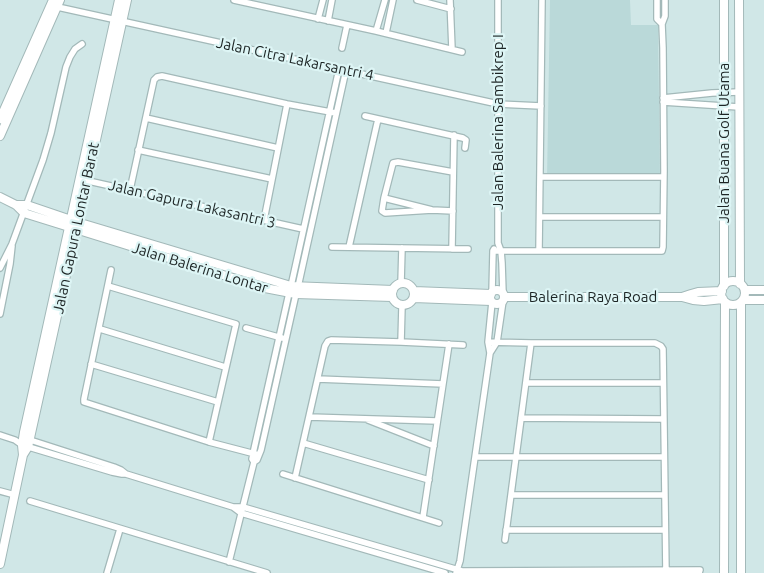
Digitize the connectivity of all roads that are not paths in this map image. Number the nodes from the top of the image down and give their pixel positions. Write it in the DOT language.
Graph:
graph roads {
  1 [pos="119,0"];
  2 [pos="127,0"];
  3 [pos="234,0"];
  4 [pos="323,0"];
  5 [pos="332,0"];
  6 [pos="385,0"];
  7 [pos="393,0"];
  8 [pos="417,0"];
  9 [pos="450,0"];
  10 [pos="498,0"];
  11 [pos="542,0"];
  12 [pos="657,0"];
  13 [pos="665,0"];
  14 [pos="724,0"];
  15 [pos="739,0"];
  16 [pos="55,3"];
  17 [pos="451,9"];
  18 [pos="318,19"];
  19 [pos="119,21"];
  20 [pos="328,21"];
  21 [pos="662,24"];
  22 [pos="347,25"];
  23 [pos="376,31"];
  24 [pos="386,33"];
  25 [pos="82,44"];
  26 [pos="342,48"];
  27 [pos="452,49"];
  28 [pos="462,52"];
  29 [pos="339,69"];
  30 [pos="346,70"];
  31 [pos="724,92"];
  32 [pos="739,92"];
  33 [pos="663,100"];
  34 [pos="287,104"];
  35 [pos="498,104"];
  36 [pos="540,106"];
  37 [pos="724,107"];
  38 [pos="739,107"];
  39 [pos="329,112"];
  40 [pos="336,113"];
  41 [pos="365,116"];
  42 [pos="146,118"];
  43 [pos="0,119"];
  44 [pos="378,119"];
  45 [pos="454,135"];
  46 [pos="0,136"];
  47 [pos="278,148"];
  48 [pos="465,148"];
  49 [pos="138,150"];
  50 [pos="453,172"];
  51 [pos="664,177"];
  52 [pos="272,178"];
  53 [pos="540,178"];
  54 [pos="83,180"];
  55 [pos="130,190"];
  56 [pos="0,197"];
  57 [pos="310,198"];
  58 [pos="384,198"];
  59 [pos="317,200"];
  60 [pos="27,204"];
  61 [pos="16,205"];
  62 [pos="432,210"];
  63 [pos="452,211"];
  64 [pos="24,213"];
  65 [pos="540,217"];
  66 [pos="663,217"];
  67 [pos="264,220"];
  68 [pos="73,224"];
  69 [pos="304,229"];
  70 [pos="12,244"];
  71 [pos="498,244"];
  72 [pos="332,247"];
  73 [pos="349,248"];
  74 [pos="402,248"];
  75 [pos="452,249"];
  76 [pos="468,249"];
  77 [pos="493,251"];
  78 [pos="501,251"];
  79 [pos="539,251"];
  80 [pos="0,268"];
  81 [pos="112,270"];
  82 [pos="255,276"];
  83 [pos="252,284"];
  84 [pos="402,284"];
  85 [pos="108,286"];
  86 [pos="742,287"];
  87 [pos="294,290"];
  88 [pos="764,290"];
  89 [pos="392,293"];
  90 [pos="414,294"];
  91 [pos="724,294"];
  92 [pos="492,297"];
  93 [pos="503,297"];
  94 [pos="764,300"];
  95 [pos="742,301"];
  96 [pos="402,306"];
  97 [pos="0,314"];
  98 [pos="246,328"];
  99 [pos="100,329"];
  100 [pos="280,337"];
  101 [pos="286,339"];
  102 [pos="401,342"];
  103 [pos="488,342"];
  104 [pos="497,342"];
  105 [pos="531,343"];
  106 [pos="449,344"];
  107 [pos="463,345"];
  108 [pos="490,353"];
  109 [pos="91,364"];
  110 [pos="226,367"];
  111 [pos="318,379"];
  112 [pos="526,383"];
  113 [pos="663,383"];
  114 [pos="443,384"];
  115 [pos="218,402"];
  116 [pos="309,417"];
  117 [pos="364,418"];
  118 [pos="521,418"];
  119 [pos="664,419"];
  120 [pos="438,421"];
  121 [pos="264,422"];
  122 [pos="0,435"];
  123 [pos="24,442"];
  124 [pos="209,442"];
  125 [pos="303,443"];
  126 [pos="434,446"];
  127 [pos="256,454"];
  128 [pos="475,457"];
  129 [pos="516,457"];
  130 [pos="664,457"];
  131 [pos="283,474"];
  132 [pos="295,478"];
  133 [pos="429,480"];
  134 [pos="0,491"];
  135 [pos="14,495"];
  136 [pos="511,495"];
  137 [pos="665,495"];
  138 [pos="30,501"];
  139 [pos="242,510"];
  140 [pos="423,517"];
  141 [pos="439,523"];
  142 [pos="120,529"];
  143 [pos="506,530"];
  144 [pos="665,530"];
  145 [pos="505,540"];
  146 [pos="229,562"];
  147 [pos="0,564"];
  148 [pos="459,572"];
  149 [pos="571,572"];
  150 [pos="666,572"];
  151 [pos="700,572"];
  152 [pos="107,573"];
  153 [pos="267,573"];
  154 [pos="445,573"];
  155 [pos="724,573"];
  156 [pos="741,573"];
  1 -- 19 [label="street, Jalan Gapura Lontar Barat"];
  2 -- 19 [label="street, Jalan Gapura Lontar Barat"];
  3 -- 18 [label="street"];
  4 -- 18 [label="street"];
  5 -- 20 [label="street"];
  6 -- 23 [label="street"];
  7 -- 24 [label="street"];
  8 -- 17 [label="street"];
  9 -- 17 [label="street"];
  10 -- 35 [label="street, Jalan Balerina Sambikrep I"];
  11 -- 36 [label="street"];
  12 -- 21 [label="street"];
  13 -- 21 [label="street"];
  14 -- 31 [label="street, Jalan Buana Golf Utama"];
  15 -- 32 [label="street, Jalan Buana Golf Utama"];
  16 -- 19 [label="street, Jalan Citra Lakarsantri 4"];
  16 -- 43 [label="street"];
  16 -- 46 [label="street"];
  17 -- 27 [label="street"];
  18 -- 20 [label="street"];
  19 -- 29 [label="street, Jalan Citra Lakarsantri 4"];
  19 -- 54 [label="street, Jalan Gapura Lontar Barat"];
  20 -- 22 [label="street"];
  21 -- 33 [label="street"];
  22 -- 23 [label="street"];
  22 -- 26 [label="street"];
  23 -- 24 [label="street"];
  24 -- 27 [label="street"];
  25 -- 60 [label="street"];
  27 -- 28 [label="street"];
  29 -- 30 [label="street, Jalan Citra Lakarsantri 4"];
  29 -- 39 [label="street"];
  30 -- 35 [label="street, Jalan Citra Lakarsantri 4"];
  30 -- 40 [label="street"];
  31 -- 32 [label="street"];
  31 -- 33 [label="street"];
  31 -- 37 [label="street, Jalan Buana Golf Utama"];
  32 -- 38 [label="street, Jalan Buana Golf Utama"];
  33 -- 37 [label="street"];
  33 -- 51 [label="street"];
  34 -- 39 [label="street"];
  34 -- 42 [label="street"];
  34 -- 47 [label="street"];
  35 -- 36 [label="street, Jalan Citra Lakarsantri 4"];
  35 -- 71 [label="street, Jalan Balerina Sambikrep I"];
  36 -- 53 [label="street"];
  37 -- 38 [label="street"];
  37 -- 91 [label="street, Jalan Buana Golf Utama"];
  38 -- 86 [label="street, Jalan Buana Golf Utama"];
  39 -- 40 [label="street"];
  39 -- 57 [label="street"];
  40 -- 59 [label="street"];
  41 -- 44 [label="street"];
  42 -- 47 [label="street"];
  42 -- 49 [label="street"];
  44 -- 45 [label="street"];
  44 -- 73 [label="street"];
  45 -- 48 [label="street"];
  45 -- 50 [label="street"];
  47 -- 52 [label="street"];
  49 -- 52 [label="street"];
  49 -- 55 [label="street"];
  50 -- 58 [label="street"];
  50 -- 63 [label="street"];
  51 -- 53 [label="street"];
  51 -- 66 [label="street"];
  52 -- 67 [label="street"];
  53 -- 65 [label="street"];
  54 -- 55 [label="street, Jalan Gapura Lakasantri 3"];
  54 -- 68 [label="street, Jalan Gapura Lontar Barat"];
  55 -- 67 [label="street, Jalan Gapura Lakasantri 3"];
  56 -- 61 [label="street, Jalan Balerina Lontar"];
  57 -- 59 [label="street"];
  57 -- 69 [label="street"];
  58 -- 62 [label="street"];
  58 -- 62 [label="street"];
  59 -- 87 [label="street"];
  60 -- 61 [label="street, Jalan Balerina Lontar"];
  60 -- 64 [label="street"];
  60 -- 68 [label="street, Jalan Balerina Lontar"];
  61 -- 64 [label="street, Jalan Balerina Lontar"];
  62 -- 63 [label="street"];
  63 -- 75 [label="street"];
  64 -- 68 [label="street, Jalan Balerina Lontar"];
  64 -- 70 [label="street"];
  65 -- 66 [label="street"];
  65 -- 79 [label="street"];
  66 -- 79 [label="street"];
  67 -- 69 [label="street, Jalan Gapura Lakasantri 3"];
  68 -- 82 [label="street, Jalan Balerina Lontar"];
  68 -- 83 [label="street, Jalan Balerina Lontar"];
  68 -- 123 [label="street, Jalan Gapura Lontar Barat"];
  69 -- 87 [label="street"];
  70 -- 80 [label="street"];
  70 -- 97 [label="street"];
  71 -- 77 [label="street"];
  71 -- 78 [label="street, Jalan Balerina Sambikrep I"];
  72 -- 73 [label="street"];
  73 -- 74 [label="street"];
  74 -- 75 [label="street"];
  74 -- 84 [label="street"];
  75 -- 76 [label="street"];
  77 -- 78 [label="street"];
  77 -- 92 [label="street, Jalan Balerina Sambikrep I"];
  78 -- 79 [label="street"];
  78 -- 93 [label="street, Jalan Balerina Sambikrep I"];
  81 -- 85 [label="street"];
  82 -- 83 [label="street"];
  82 -- 87 [label="street, Jalan Balerina Lontar"];
  83 -- 87 [label="street, Jalan Balerina Lontar"];
  84 -- 89 [label="street"];
  84 -- 90 [label="street"];
  85 -- 99 [label="street"];
  85 -- 110 [label="street"];
  86 -- 88 [label="street"];
  86 -- 91 [label="street"];
  86 -- 95 [label="street"];
  87 -- 89 [label="street, Jalan Balerina Lontar"];
  87 -- 100 [label="street"];
  87 -- 101 [label="street"];
  89 -- 96 [label="street"];
  90 -- 92 [label="street"];
  90 -- 96 [label="street"];
  91 -- 93 [label="street, Balerina Raya Road"];
  91 -- 95 [label="street"];
  91 -- 155 [label="street, Jalan Buana Golf Utama"];
  92 -- 93 [label="street"];
  92 -- 93 [label="street"];
  92 -- 103 [label="street, Jalan Balerina Sambikrep I"];
  93 -- 104 [label="street, Jalan Balerina Sambikrep I"];
  94 -- 95 [label="street"];
  95 -- 156 [label="street"];
  96 -- 102 [label="street"];
  98 -- 100 [label="street"];
  99 -- 109 [label="street"];
  99 -- 110 [label="street"];
  100 -- 101 [label="street"];
  100 -- 121 [label="street"];
  101 -- 121 [label="street"];
  102 -- 106 [label="street"];
  102 -- 111 [label="street"];
  103 -- 104 [label="street"];
  103 -- 108 [label="street, Jalan Balerina Sambikrep I"];
  104 -- 105 [label="street"];
  104 -- 108 [label="street, Jalan Balerina Sambikrep I"];
  105 -- 112 [label="street"];
  105 -- 113 [label="street"];
  106 -- 107 [label="street"];
  106 -- 114 [label="street"];
  108 -- 128 [label="street, Jalan Balerina Sambikrep I"];
  109 -- 115 [label="street"];
  109 -- 124 [label="street"];
  110 -- 115 [label="street"];
  111 -- 114 [label="street"];
  111 -- 116 [label="street"];
  112 -- 113 [label="street"];
  112 -- 118 [label="street"];
  113 -- 119 [label="street"];
  114 -- 120 [label="street"];
  115 -- 124 [label="street"];
  116 -- 117 [label="street"];
  116 -- 125 [label="street"];
  117 -- 120 [label="street"];
  117 -- 126 [label="street"];
  118 -- 119 [label="street"];
  118 -- 129 [label="street"];
  119 -- 130 [label="street"];
  120 -- 126 [label="street"];
  121 -- 127 [label="street"];
  122 -- 123 [label="street"];
  123 -- 135 [label="street, Jalan Gapura Lontar Barat"];
  123 -- 139 [label="street"];
  124 -- 127 [label="street"];
  125 -- 132 [label="street"];
  125 -- 133 [label="street"];
  126 -- 133 [label="street"];
  127 -- 139 [label="street"];
  128 -- 129 [label="street"];
  128 -- 148 [label="street, Jalan Balerina Sambikrep I"];
  129 -- 130 [label="street"];
  129 -- 136 [label="street"];
  130 -- 137 [label="street"];
  131 -- 132 [label="street"];
  132 -- 140 [label="street"];
  133 -- 140 [label="street"];
  134 -- 135 [label="street"];
  135 -- 147 [label="street, Jalan Gapura Lontar Barat"];
  136 -- 137 [label="street"];
  136 -- 143 [label="street"];
  137 -- 144 [label="street"];
  138 -- 142 [label="street"];
  139 -- 146 [label="street"];
  139 -- 148 [label="street"];
  139 -- 154 [label="street"];
  140 -- 141 [label="street"];
  142 -- 146 [label="street"];
  142 -- 152 [label="street"];
  143 -- 144 [label="street"];
  143 -- 145 [label="street"];
  144 -- 150 [label="street"];
  146 -- 153 [label="street"];
  148 -- 149 [label="street"];
  149 -- 150 [label="street"];
  150 -- 151 [label="street"];
}
